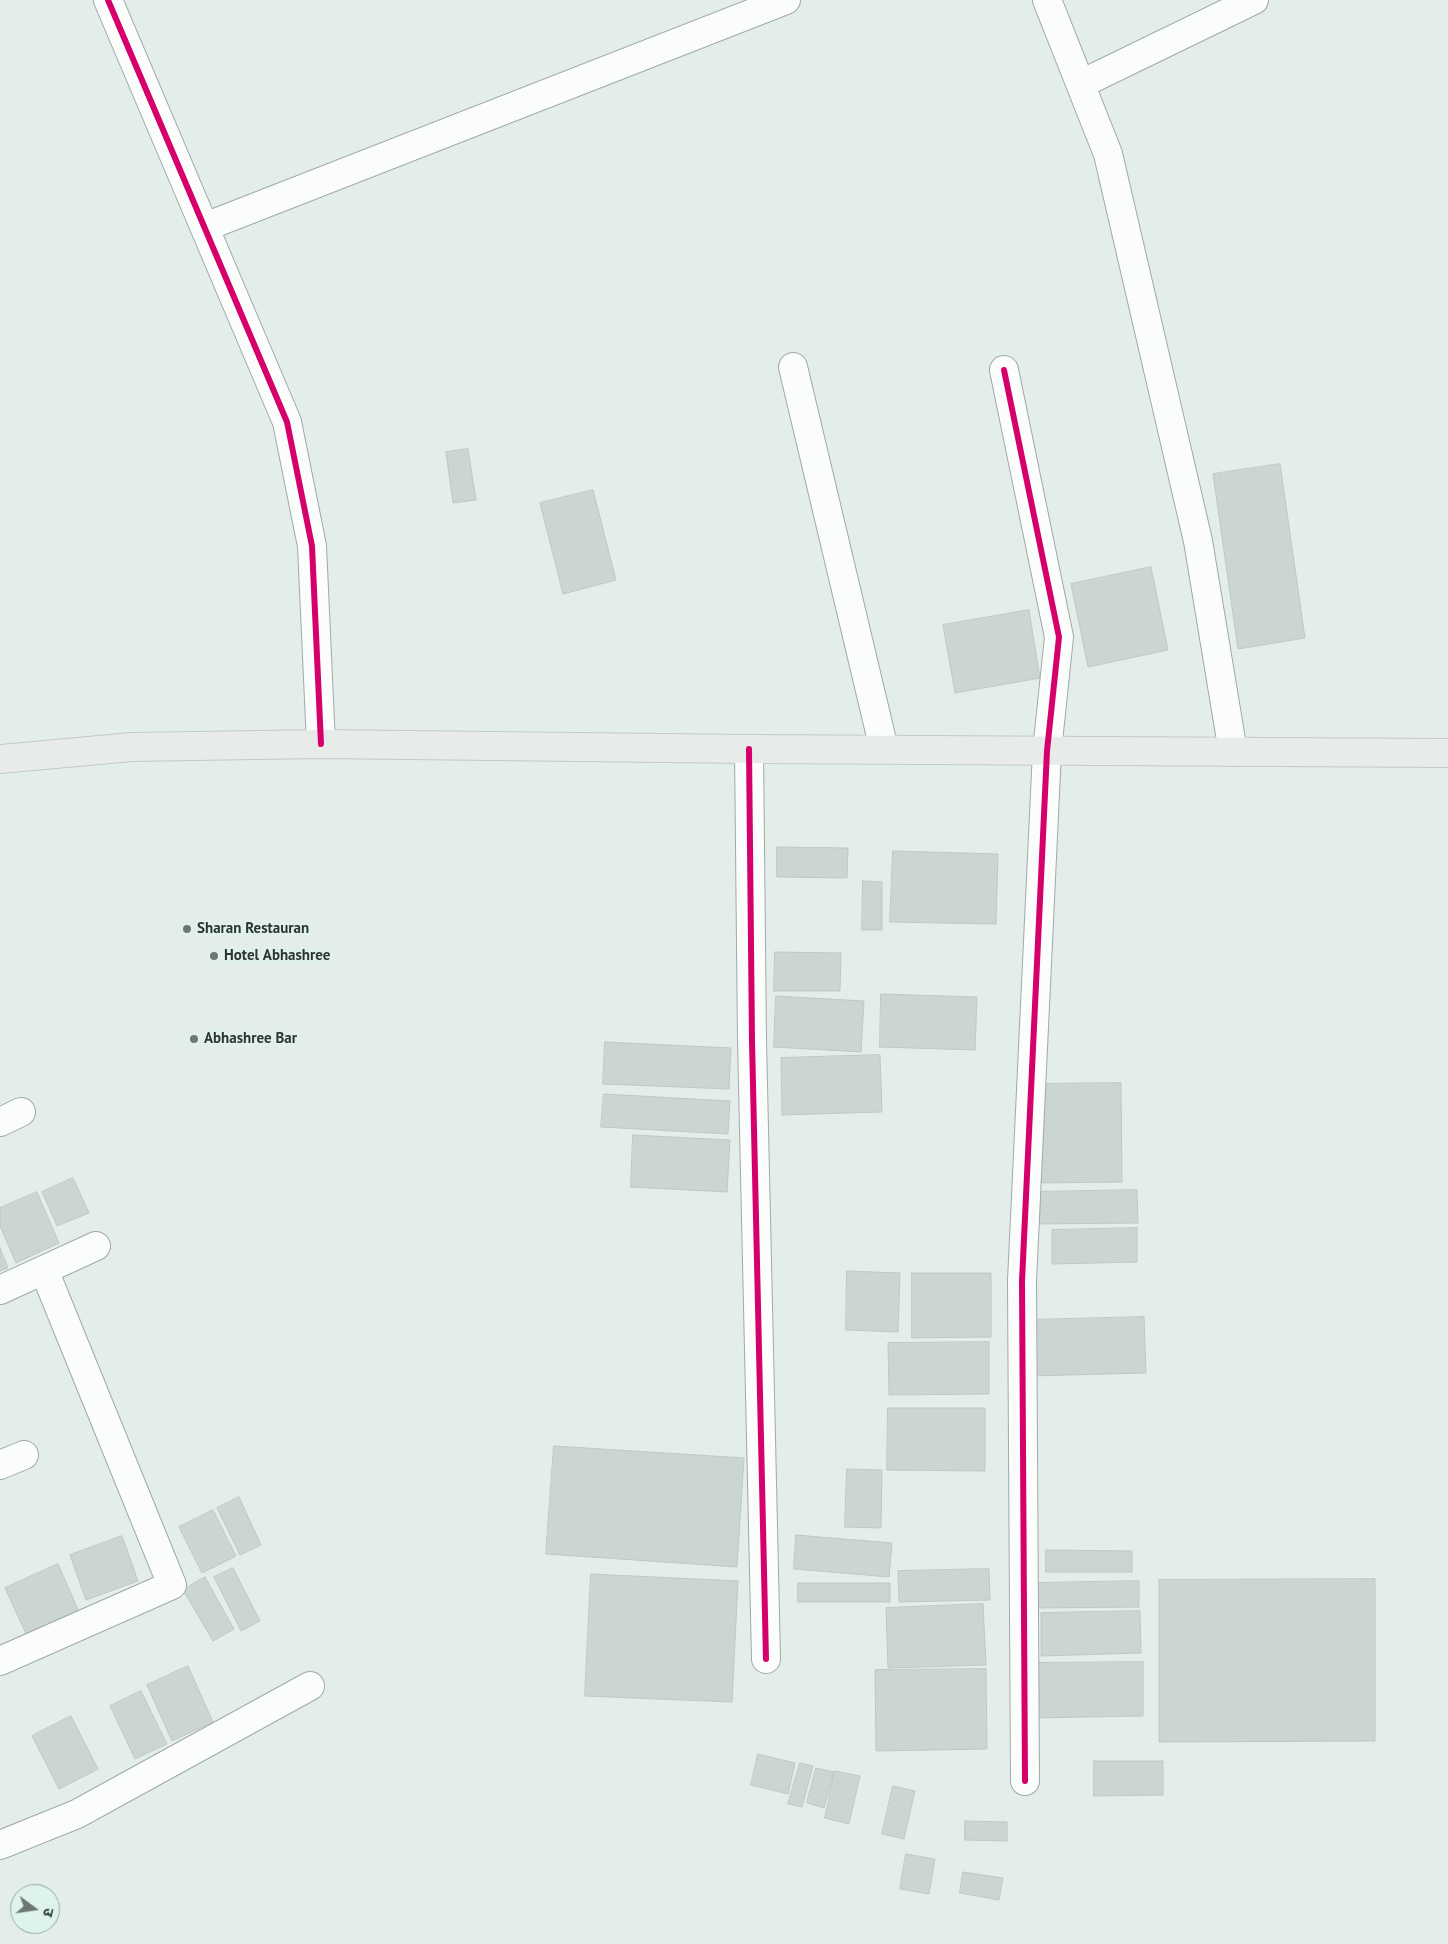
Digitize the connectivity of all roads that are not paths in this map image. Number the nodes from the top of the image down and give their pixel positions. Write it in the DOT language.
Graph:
graph roads {
  1 [pos="108,0"];
  2 [pos="786,0"];
  3 [pos="1047,0"];
  4 [pos="1254,0"];
  5 [pos="1081,84"];
  6 [pos="205,227"];
  7 [pos="793,367"];
  8 [pos="1004,370"];
  9 [pos="321,744"];
  10 [pos="749,749"];
  11 [pos="884,749"];
  12 [pos="1047,751"];
  13 [pos="1233,752"];
  14 [pos="1448,753"];
  15 [pos="0,759"];
  16 [pos="96,1246"];
  17 [pos="44,1270"];
  18 [pos="0,1290"];
  19 [pos="766,1659"];
  20 [pos="0,1662"];
  21 [pos="310,1686"];
  22 [pos="1025,1781"];
  23 [pos="0,1845"];
  1 -- 6 [label="street"];
  2 -- 6 [label="street"];
  3 -- 5 [label="street"];
  4 -- 5 [label="street"];
  5 -- 13 [label="street"];
  6 -- 9 [label="street"];
  7 -- 11 [label="street"];
  8 -- 12 [label="street"];
  9 -- 10 [label="main road"];
  9 -- 15 [label="main road"];
  10 -- 11 [label="main road"];
  10 -- 19 [label="street"];
  11 -- 12 [label="main road"];
  12 -- 13 [label="main road"];
  12 -- 22 [label="street"];
  13 -- 14 [label="main road"];
  16 -- 17 [label="street"];
  17 -- 18 [label="street"];
  17 -- 20 [label="street"];
  21 -- 23 [label="street"];
}
